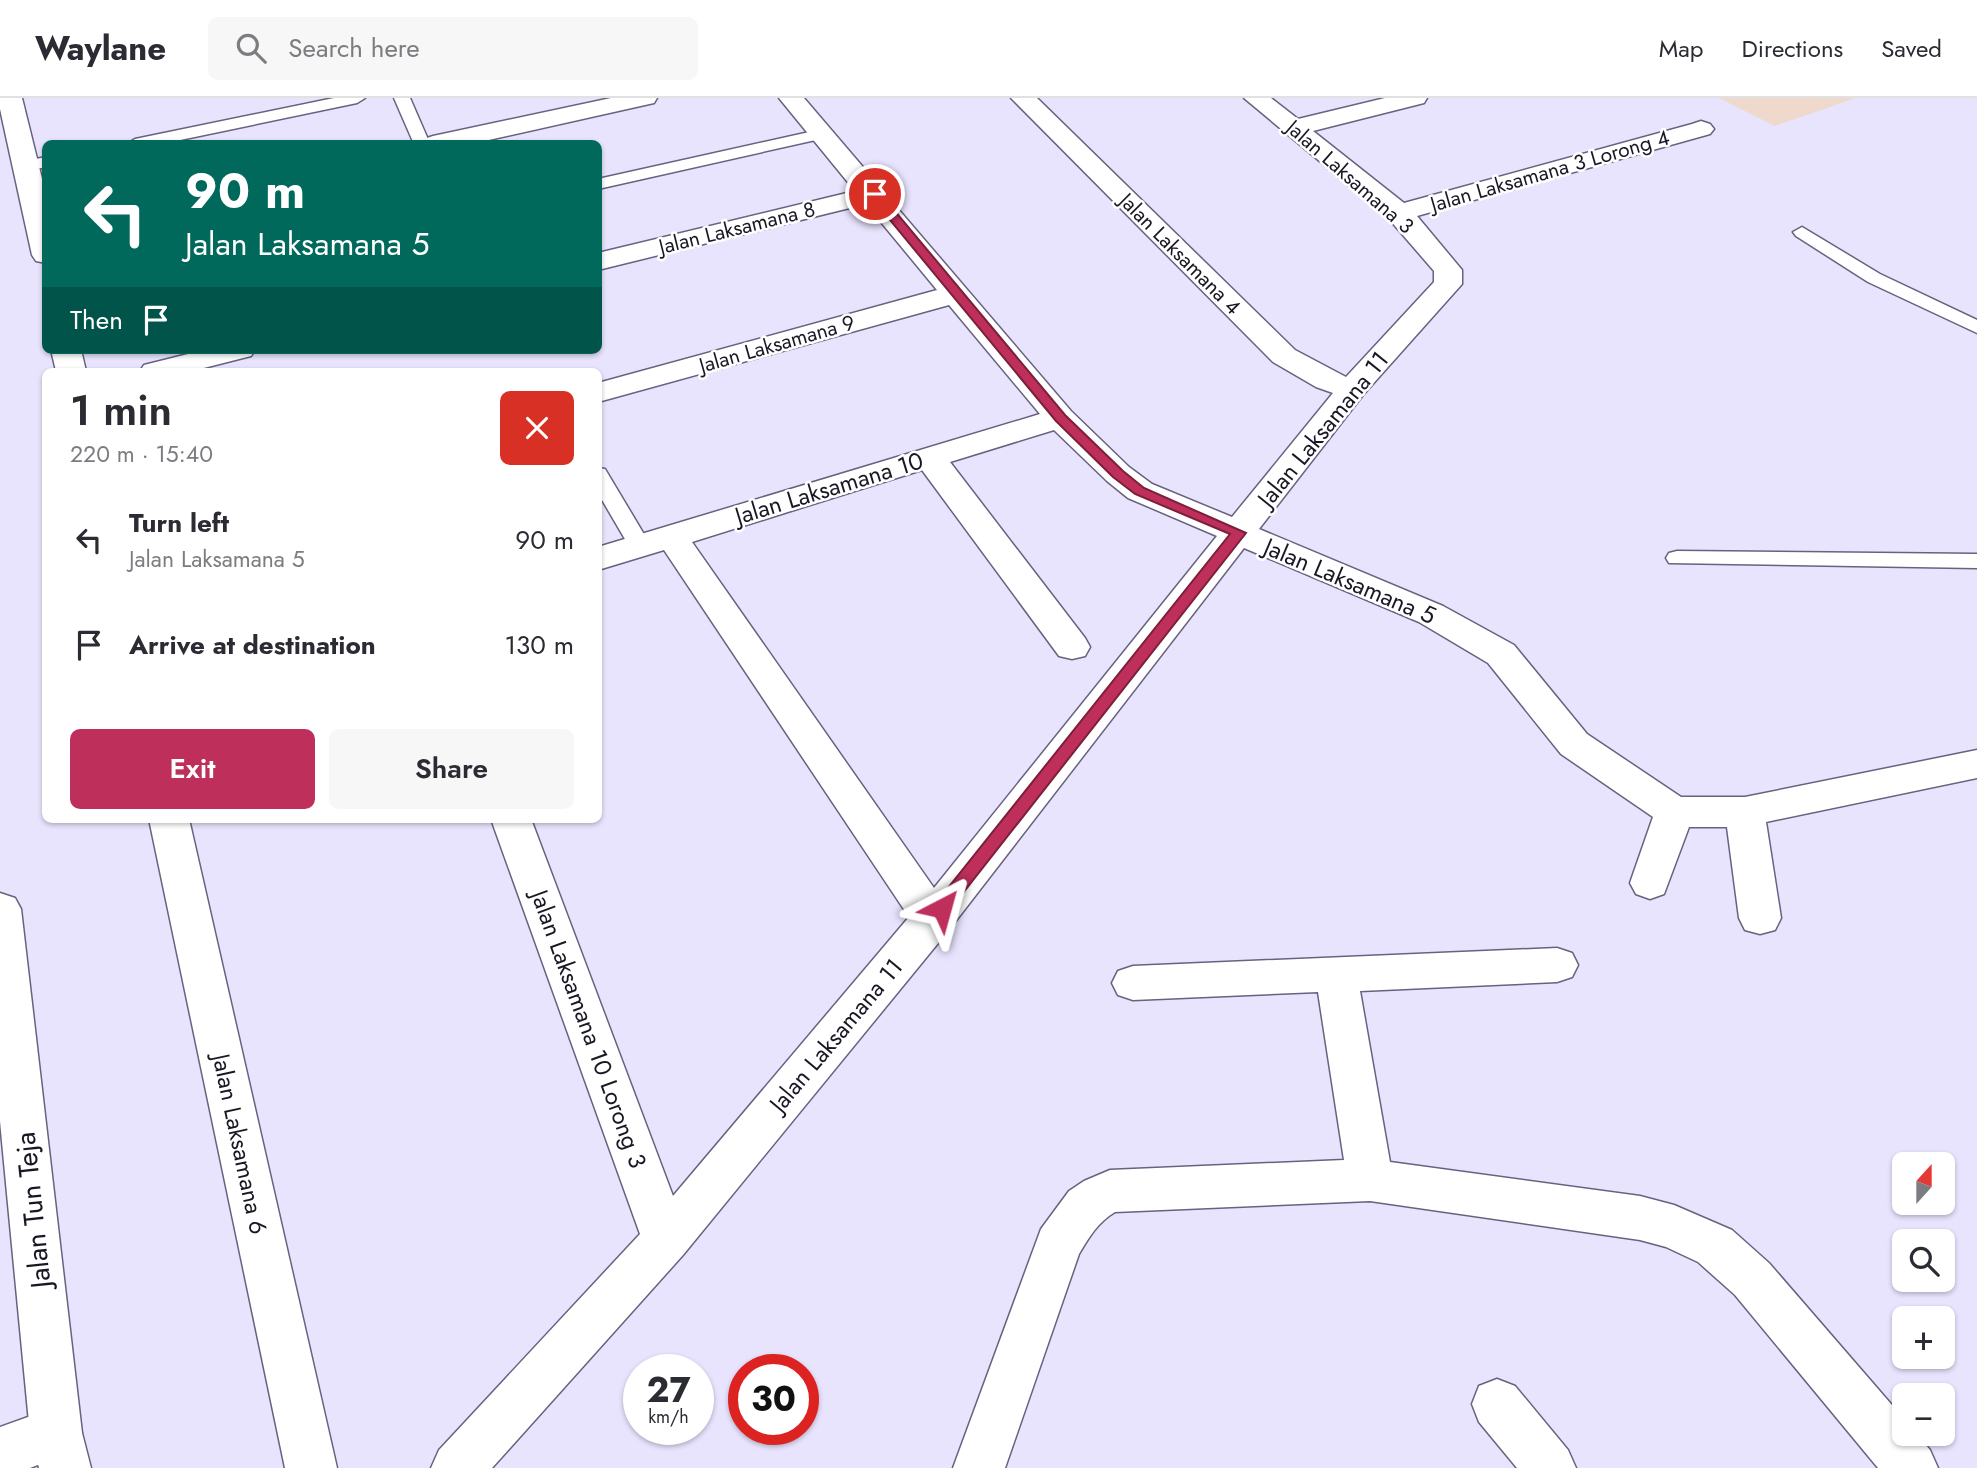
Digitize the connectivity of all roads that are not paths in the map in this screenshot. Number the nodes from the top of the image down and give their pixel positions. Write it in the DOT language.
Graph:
graph roads {
  1 [pos="10,98"];
  2 [pos="357,98"];
  3 [pos="402,98"];
  4 [pos="645,98"];
  5 [pos="791,98"];
  6 [pos="1023,98"];
  7 [pos="1256,98"];
  8 [pos="1415,98"];
  9 [pos="1293,128"];
  10 [pos="1702,129"];
  11 [pos="823,134"];
  12 [pos="154,140"];
  13 [pos="420,140"];
  14 [pos="451,140"];
  15 [pos="36,164"];
  16 [pos="602,183"];
  17 [pos="875,194"];
  18 [pos="1399,214"];
  19 [pos="42,218"];
  20 [pos="1802,232"];
  21 [pos="602,261"];
  22 [pos="1439,261"];
  23 [pos="955,294"];
  24 [pos="1977,327"];
  25 [pos="224,354"];
  26 [pos="167,368"];
  27 [pos="1352,389"];
  28 [pos="602,392"];
  29 [pos="1060,418"];
  30 [pos="929,457"];
  31 [pos="602,479"];
  32 [pos="1239,533"];
  33 [pos="656,541"];
  34 [pos="602,558"];
  35 [pos="1677,558"];
  36 [pos="1977,561"];
  37 [pos="1072,647"];
  38 [pos="1977,764"];
  39 [pos="1674,812"];
  40 [pos="1745,813"];
  41 [pos="170,823"];
  42 [pos="512,823"];
  43 [pos="1650,883"];
  44 [pos="0,909"];
  45 [pos="1760,918"];
  46 [pos="933,919"];
  47 [pos="1557,965"];
  48 [pos="1336,975"];
  49 [pos="1133,983"];
  50 [pos="1370,1180"];
  51 [pos="666,1240"];
  52 [pos="1497,1404"];
  53 [pos="61,1451"];
  54 [pos="0,1453"];
  55 [pos="311,1468"];
  56 [pos="457,1468"];
  57 [pos="979,1468"];
  58 [pos="1550,1468"];
  59 [pos="1912,1468"];
  1 -- 15 [label="street"];
  2 -- 12 [label="lane"];
  3 -- 13 [label="lane"];
  4 -- 14 [label="street"];
  5 -- 11 [label="street, Jalan Laksamana 5"];
  6 -- 27 [label="street, Jalan Laksamana 4"];
  7 -- 9 [label="street, Jalan Laksamana 3"];
  8 -- 9 [label="street"];
  9 -- 18 [label="street, Jalan Laksamana 3"];
  10 -- 18 [label="street, Jalan Laksamana 3 Lorong 4"];
  11 -- 16 [label="lane"];
  11 -- 17 [label="street, Jalan Laksamana 5"];
  15 -- 19 [label="street"];
  17 -- 21 [label="street, Jalan Laksamana 8"];
  17 -- 23 [label="street, Jalan Laksamana 5"];
  18 -- 22 [label="street, Jalan Laksamana 3"];
  20 -- 24 [label="lane"];
  22 -- 27 [label="street, Jalan Laksamana 11"];
  23 -- 28 [label="street, Jalan Laksamana 9"];
  23 -- 29 [label="street, Jalan Laksamana 5"];
  25 -- 26 [label="street"];
  27 -- 32 [label="street, Jalan Laksamana 11"];
  29 -- 30 [label="street, Jalan Laksamana 10"];
  29 -- 32 [label="street, Jalan Laksamana 5"];
  30 -- 33 [label="street, Jalan Laksamana 10"];
  30 -- 37 [label="street"];
  31 -- 33 [label="lane"];
  32 -- 39 [label="street, Jalan Laksamana 5"];
  32 -- 46 [label="street, Jalan Laksamana 11"];
  33 -- 34 [label="street, Jalan Laksamana 10"];
  33 -- 46 [label="street"];
  35 -- 36 [label="lane"];
  38 -- 40 [label="street"];
  39 -- 40 [label="street"];
  39 -- 43 [label="street"];
  40 -- 45 [label="street"];
  41 -- 55 [label="street, Jalan Laksamana 6"];
  42 -- 51 [label="street, Jalan Laksamana 10 Lorong 3"];
  44 -- 53 [label="street, Jalan Tun Teja"];
  46 -- 51 [label="street, Jalan Laksamana 11"];
  47 -- 48 [label="street"];
  48 -- 49 [label="street"];
  48 -- 50 [label="street"];
  50 -- 57 [label="street"];
  50 -- 59 [label="street"];
  51 -- 56 [label="street, Jalan Laksamana 11"];
  52 -- 58 [label="street"];
  53 -- 54 [label="street"];
}
